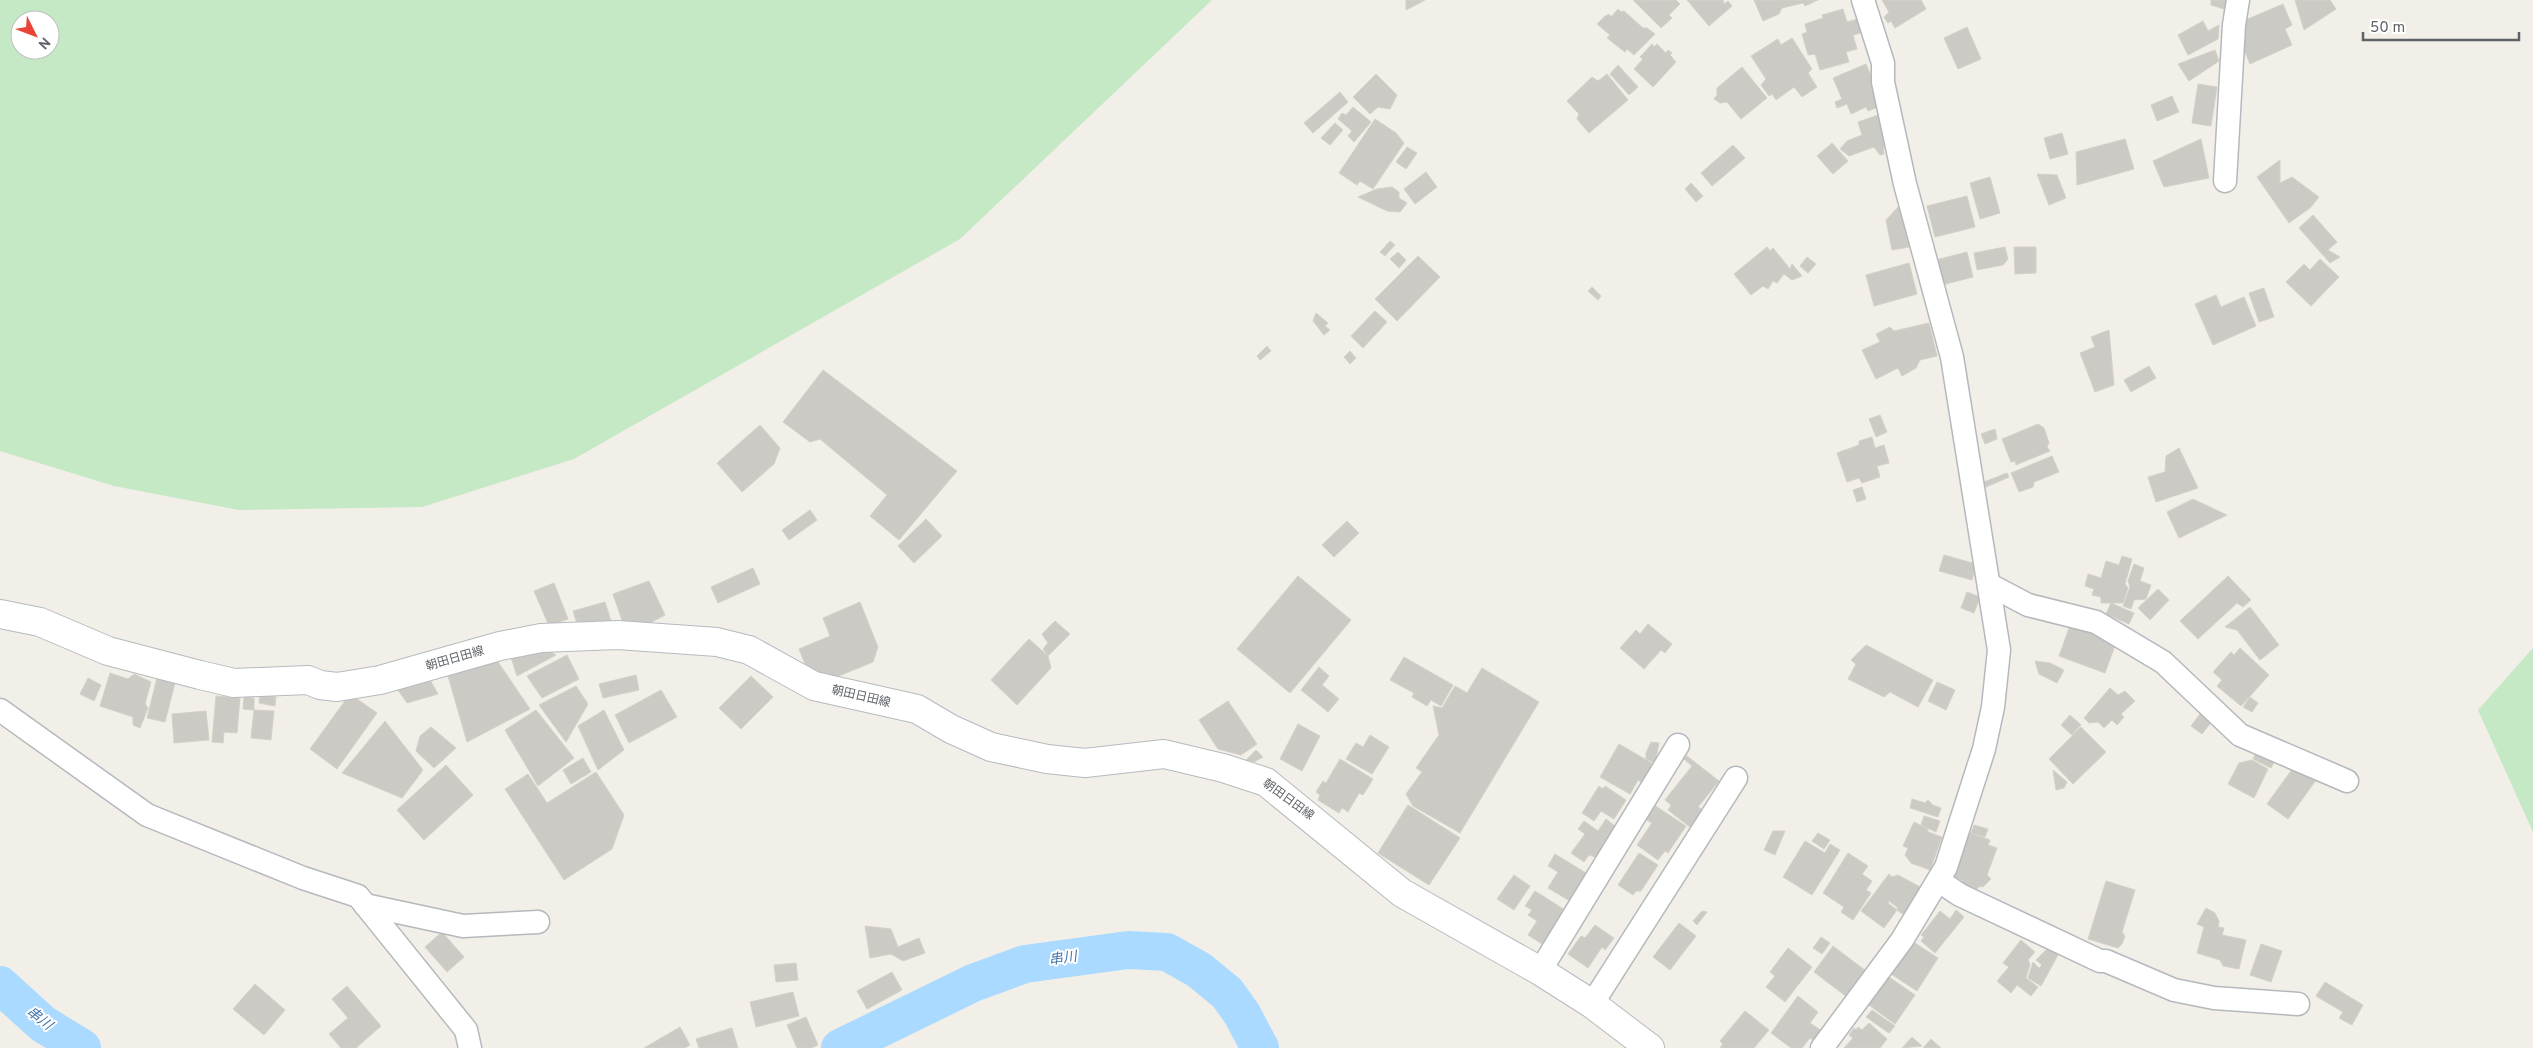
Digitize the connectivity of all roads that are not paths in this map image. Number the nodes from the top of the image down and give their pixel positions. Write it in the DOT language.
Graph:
graph roads {
  1 [pos="1863,0"];
  2 [pos="2238,0"];
  3 [pos="2225,181"];
  4 [pos="1990,584"];
  5 [pos="0,614"];
  6 [pos="0,710"];
  7 [pos="1678,745"];
  8 [pos="1736,778"];
  9 [pos="2346,782"];
  10 [pos="1939,881"];
  11 [pos="365,905"];
  12 [pos="538,922"];
  13 [pos="1540,971"];
  14 [pos="1592,1004"];
  15 [pos="2298,1004"];
  16 [pos="470,1048"];
  17 [pos="1650,1048"];
  18 [pos="1822,1048"];
  1 -- 4 [label="street"];
  2 -- 3 [label="street"];
  4 -- 9 [label="street"];
  4 -- 10 [label="street"];
  5 -- 13 [label="main road, 朝田日田線"];
  6 -- 11 [label="street"];
  7 -- 13 [label="street"];
  8 -- 14 [label="street"];
  10 -- 15 [label="street"];
  10 -- 18 [label="street"];
  11 -- 12 [label="street"];
  11 -- 16 [label="street"];
  13 -- 14 [label="main road, 朝田日田線"];
  14 -- 17 [label="main road, 朝田日田線"];
}
